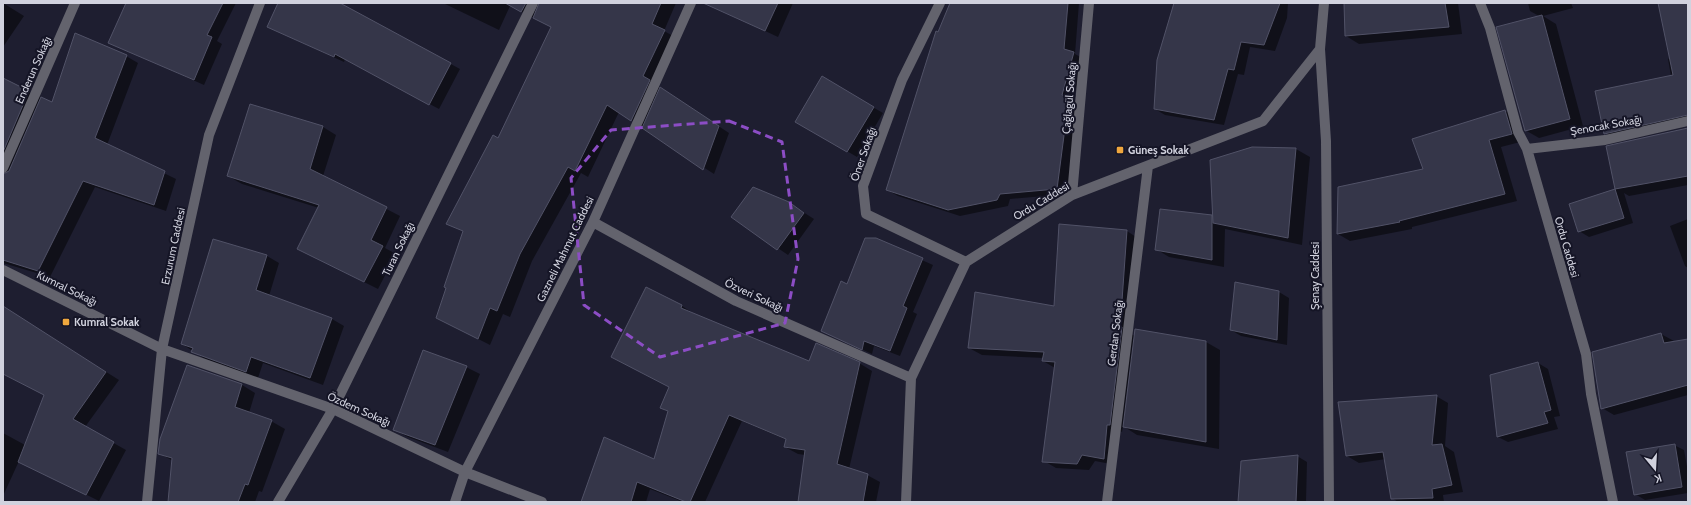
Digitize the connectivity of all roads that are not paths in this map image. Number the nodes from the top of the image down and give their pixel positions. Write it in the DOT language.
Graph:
graph roads {
  1 [pos="75,3"];
  2 [pos="260,3"];
  3 [pos="532,3"];
  4 [pos="691,3"];
  5 [pos="940,3"];
  6 [pos="1089,3"];
  7 [pos="1324,3"];
  8 [pos="1480,3"];
  9 [pos="1320,49"];
  10 [pos="1688,121"];
  11 [pos="1527,149"];
  12 [pos="1148,166"];
  13 [pos="3,168"];
  14 [pos="1072,195"];
  15 [pos="593,222"];
  16 [pos="966,262"];
  17 [pos="3,270"];
  18 [pos="162,349"];
  19 [pos="911,378"];
  20 [pos="333,409"];
  21 [pos="465,472"];
  22 [pos="147,502"];
  23 [pos="278,502"];
  24 [pos="455,502"];
  25 [pos="542,502"];
  26 [pos="906,502"];
  27 [pos="1106,502"];
  28 [pos="1329,502"];
  29 [pos="1614,502"];
  1 -- 13 [label="street, Enderun Sokağı"];
  2 -- 18 [label="street, Erzurum Caddesi"];
  3 -- 20 [label="street, Turan Sokağı"];
  4 -- 15 [label="street, Gazneli Mahmut Caddesi"];
  5 -- 16 [label="street, Öner Sokağı"];
  6 -- 14 [label="street, Çağlagül Sokağı"];
  7 -- 9 [label="street"];
  8 -- 11 [label="street, Ordu Caddesi"];
  9 -- 12 [label="street, Ordu Caddesi"];
  9 -- 28 [label="street, Şenay Caddesi"];
  10 -- 11 [label="street, Şenocak Sokağı"];
  11 -- 29 [label="street, Ordu Caddesi"];
  12 -- 14 [label="street, Ordu Caddesi"];
  12 -- 27 [label="street, Gerdan Sokağı"];
  14 -- 16 [label="street, Ordu Caddesi"];
  15 -- 19 [label="street, Özveri Sokağı"];
  15 -- 21 [label="street, Gazneli Mahmut Caddesi"];
  16 -- 19 [label="street"];
  17 -- 18 [label="street, Kumral Sokağı"];
  18 -- 20 [label="street, Özdem Sokağı"];
  18 -- 22 [label="street, Erzurum Caddesi"];
  19 -- 26 [label="street"];
  20 -- 21 [label="street, Özdem Sokağı"];
  20 -- 23 [label="street, Turan Sokağı"];
  21 -- 24 [label="street, Gazneli Mahmut Caddesi"];
  21 -- 25 [label="street, Özdem Sokağı"];
}
